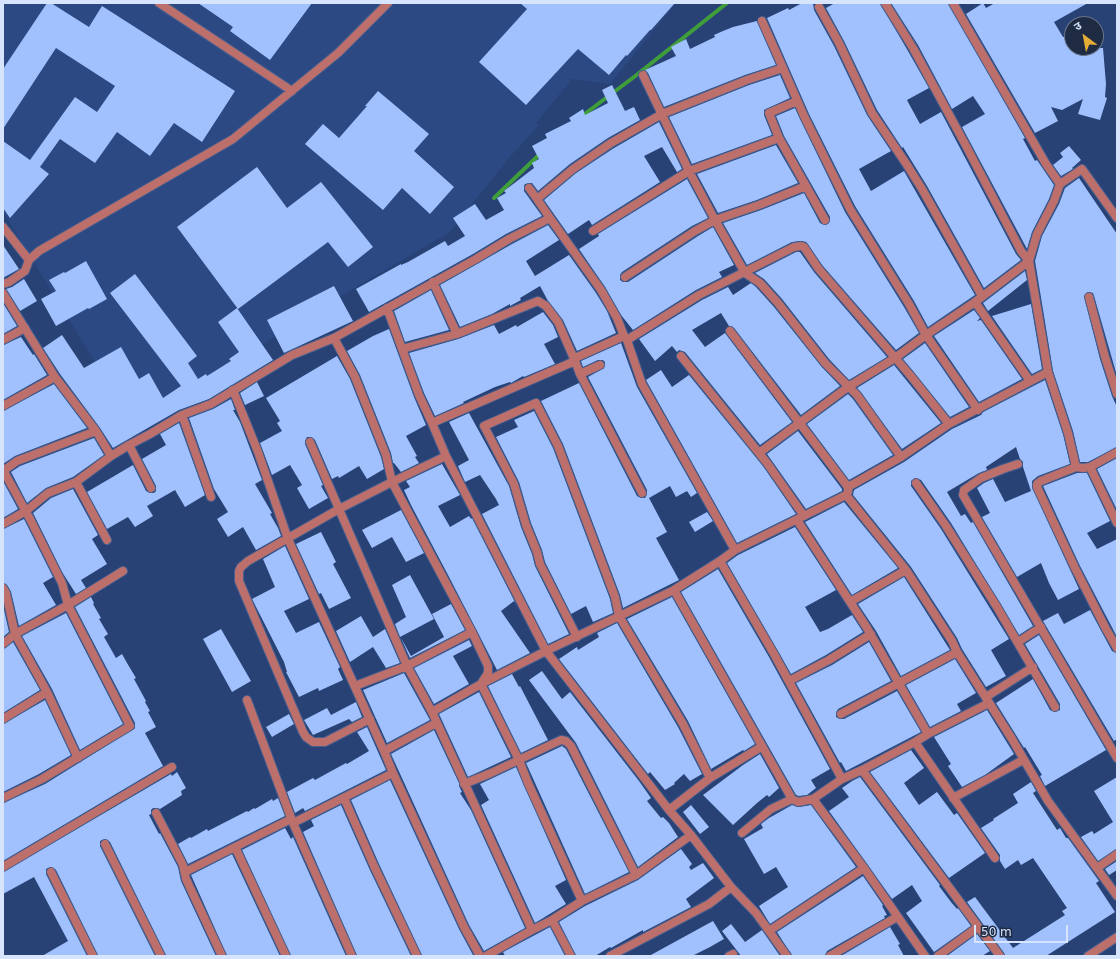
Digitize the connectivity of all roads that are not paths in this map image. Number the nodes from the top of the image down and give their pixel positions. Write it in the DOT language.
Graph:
graph roads {
  1 [pos="159,3"];
  2 [pos="388,3"];
  3 [pos="885,3"];
  4 [pos="953,3"];
  5 [pos="819,7"];
  6 [pos="762,21"];
  7 [pos="783,68"];
  8 [pos="642,75"];
  9 [pos="292,91"];
  10 [pos="797,101"];
  11 [pos="662,114"];
  12 [pos="779,138"];
  13 [pos="689,171"];
  14 [pos="1060,184"];
  15 [pos="806,186"];
  16 [pos="529,188"];
  17 [pos="537,199"];
  18 [pos="550,218"];
  19 [pos="1117,218"];
  20 [pos="715,220"];
  21 [pos="825,220"];
  22 [pos="3,227"];
  23 [pos="593,231"];
  24 [pos="29,260"];
  25 [pos="1029,261"];
  26 [pos="745,273"];
  27 [pos="625,277"];
  28 [pos="433,282"];
  29 [pos="3,284"];
  30 [pos="3,293"];
  31 [pos="982,296"];
  32 [pos="1089,297"];
  33 [pos="975,302"];
  34 [pos="387,308"];
  35 [pos="25,328"];
  36 [pos="730,331"];
  37 [pos="457,334"];
  38 [pos="926,335"];
  39 [pos="334,338"];
  40 [pos="626,338"];
  41 [pos="3,340"];
  42 [pos="402,350"];
  43 [pos="681,356"];
  44 [pos="895,358"];
  45 [pos="575,360"];
  46 [pos="600,365"];
  47 [pos="1048,372"];
  48 [pos="580,374"];
  49 [pos="55,377"];
  50 [pos="1030,381"];
  51 [pos="848,387"];
  52 [pos="233,390"];
  53 [pos="1117,394"];
  54 [pos="3,406"];
  55 [pos="978,410"];
  56 [pos="182,415"];
  57 [pos="432,423"];
  58 [pos="801,423"];
  59 [pos="949,424"];
  60 [pos="96,430"];
  61 [pos="310,442"];
  62 [pos="129,445"];
  63 [pos="1117,452"];
  64 [pos="759,453"];
  65 [pos="111,456"];
  66 [pos="446,456"];
  67 [pos="901,457"];
  68 [pos="1018,464"];
  69 [pos="1076,467"];
  70 [pos="1090,467"];
  71 [pos="3,470"];
  72 [pos="76,482"];
  73 [pos="392,482"];
  74 [pos="916,483"];
  75 [pos="151,488"];
  76 [pos="847,491"];
  77 [pos="642,493"];
  78 [pos="211,497"];
  79 [pos="339,509"];
  80 [pos="26,511"];
  81 [pos="800,518"];
  82 [pos="1117,523"];
  83 [pos="3,524"];
  84 [pos="288,539"];
  85 [pos="107,540"];
  86 [pos="735,550"];
  87 [pos="720,561"];
  88 [pos="123,570"];
  89 [pos="906,570"];
  90 [pos="3,588"];
  91 [pos="674,590"];
  92 [pos="850,602"];
  93 [pos="68,605"];
  94 [pos="619,616"];
  95 [pos="1041,627"];
  96 [pos="472,632"];
  97 [pos="16,634"];
  98 [pos="870,634"];
  99 [pos="578,637"];
  100 [pos="1018,642"];
  101 [pos="3,644"];
  102 [pos="1117,648"];
  103 [pos="546,651"];
  104 [pos="957,652"];
  105 [pos="407,666"];
  106 [pos="1033,667"];
  107 [pos="789,681"];
  108 [pos="899,682"];
  109 [pos="481,684"];
  110 [pos="355,686"];
  111 [pos="47,692"];
  112 [pos="247,700"];
  113 [pos="987,700"];
  114 [pos="1056,707"];
  115 [pos="432,712"];
  116 [pos="841,714"];
  117 [pos="3,718"];
  118 [pos="370,719"];
  119 [pos="436,723"];
  120 [pos="928,734"];
  121 [pos="915,742"];
  122 [pos="761,747"];
  123 [pos="384,750"];
  124 [pos="78,758"];
  125 [pos="1117,758"];
  126 [pos="519,760"];
  127 [pos="1023,760"];
  128 [pos="172,767"];
  129 [pos="862,770"];
  130 [pos="393,773"];
  131 [pos="710,778"];
  132 [pos="842,779"];
  133 [pos="464,784"];
  134 [pos="3,798"];
  135 [pos="344,798"];
  136 [pos="953,798"];
  137 [pos="792,799"];
  138 [pos="813,799"];
  139 [pos="669,810"];
  140 [pos="156,812"];
  141 [pos="292,821"];
  142 [pos="742,833"];
  143 [pos="691,835"];
  144 [pos="105,844"];
  145 [pos="235,847"];
  146 [pos="1117,854"];
  147 [pos="995,858"];
  148 [pos="3,867"];
  149 [pos="864,868"];
  150 [pos="1097,868"];
  151 [pos="51,872"];
  152 [pos="185,872"];
  153 [pos="636,875"];
  154 [pos="731,888"];
  155 [pos="1117,896"];
  156 [pos="582,901"];
  157 [pos="897,917"];
  158 [pos="552,920"];
  159 [pos="978,927"];
  160 [pos="532,930"];
  161 [pos="769,931"];
  162 [pos="1117,937"];
  163 [pos="1099,953"];
  164 [pos="93,956"];
  165 [pos="161,956"];
  166 [pos="222,956"];
  167 [pos="286,956"];
  168 [pos="352,956"];
  169 [pos="418,956"];
  170 [pos="480,956"];
  171 [pos="486,956"];
  172 [pos="571,956"];
  173 [pos="610,956"];
  174 [pos="787,956"];
  175 [pos="830,956"];
  176 [pos="925,956"];
  177 [pos="938,956"];
  178 [pos="1000,956"];
  179 [pos="1088,956"];
  1 -- 9 [label="street"];
  2 -- 9 [label="street"];
  3 -- 25 [label="street"];
  4 -- 14 [label="street"];
  5 -- 31 [label="street"];
  6 -- 7 [label="street"];
  7 -- 10 [label="street"];
  7 -- 11 [label="street"];
  8 -- 11 [label="street"];
  9 -- 24 [label="street"];
  10 -- 12 [label="street"];
  10 -- 38 [label="street"];
  11 -- 13 [label="street"];
  11 -- 17 [label="street"];
  12 -- 13 [label="street"];
  12 -- 15 [label="street"];
  13 -- 20 [label="street"];
  13 -- 23 [label="street"];
  14 -- 19 [label="street"];
  14 -- 25 [label="street"];
  15 -- 20 [label="street"];
  15 -- 21 [label="street"];
  16 -- 17 [label="street"];
  17 -- 18 [label="street"];
  18 -- 28 [label="street"];
  18 -- 40 [label="street"];
  20 -- 26 [label="street"];
  20 -- 27 [label="street"];
  22 -- 24 [label="street"];
  24 -- 29 [label="street"];
  25 -- 31 [label="street"];
  25 -- 47 [label="street"];
  26 -- 40 [label="street"];
  26 -- 44 [label="street"];
  26 -- 51 [label="street"];
  28 -- 34 [label="street"];
  28 -- 37 [label="street"];
  30 -- 35 [label="street"];
  31 -- 33 [label="street"];
  32 -- 53 [label="street"];
  33 -- 38 [label="street"];
  33 -- 50 [label="street"];
  34 -- 39 [label="street"];
  34 -- 42 [label="street"];
  35 -- 41 [label="street"];
  35 -- 49 [label="street"];
  36 -- 58 [label="street"];
  37 -- 42 [label="street"];
  37 -- 45 [label="street"];
  38 -- 44 [label="street"];
  38 -- 55 [label="street"];
  39 -- 52 [label="street"];
  39 -- 73 [label="street"];
  40 -- 45 [label="street"];
  40 -- 86 [label="street"];
  42 -- 57 [label="street"];
  43 -- 64 [label="street"];
  44 -- 51 [label="street"];
  44 -- 59 [label="street"];
  45 -- 48 [label="street"];
  45 -- 57 [label="street"];
  46 -- 48 [label="street"];
  47 -- 50 [label="street"];
  47 -- 69 [label="street"];
  48 -- 77 [label="street"];
  49 -- 54 [label="street"];
  49 -- 60 [label="street"];
  50 -- 55 [label="street"];
  51 -- 58 [label="street"];
  51 -- 67 [label="street"];
  52 -- 56 [label="street"];
  52 -- 84 [label="street"];
  55 -- 59 [label="street"];
  56 -- 62 [label="street"];
  56 -- 78 [label="street"];
  57 -- 66 [label="street"];
  58 -- 64 [label="street"];
  58 -- 76 [label="street"];
  59 -- 67 [label="street"];
  60 -- 65 [label="street"];
  60 -- 71 [label="street"];
  61 -- 79 [label="street"];
  62 -- 65 [label="street"];
  62 -- 75 [label="street"];
  63 -- 70 [label="street"];
  64 -- 81 [label="street"];
  65 -- 72 [label="street"];
  66 -- 73 [label="street"];
  66 -- 103 [label="street"];
  67 -- 76 [label="street"];
  68 -- 95 [label="street"];
  69 -- 70 [label="street"];
  69 -- 102 [label="street"];
  70 -- 82 [label="street"];
  71 -- 80 [label="street"];
  72 -- 80 [label="street"];
  72 -- 85 [label="street"];
  73 -- 79 [label="street"];
  73 -- 96 [label="street"];
  74 -- 100 [label="street"];
  76 -- 81 [label="street"];
  76 -- 89 [label="street"];
  79 -- 84 [label="street"];
  79 -- 105 [label="street"];
  80 -- 83 [label="street"];
  80 -- 93 [label="street"];
  81 -- 86 [label="street"];
  81 -- 92 [label="street"];
  84 -- 110 [label="street"];
  84 -- 118 [label="street"];
  86 -- 87 [label="street"];
  87 -- 91 [label="street"];
  87 -- 107 [label="street"];
  88 -- 93 [label="street"];
  89 -- 92 [label="street"];
  89 -- 104 [label="street"];
  90 -- 97 [label="street"];
  91 -- 94 [label="street"];
  91 -- 122 [label="street"];
  92 -- 98 [label="street"];
  93 -- 97 [label="street"];
  93 -- 124 [label="street"];
  94 -- 99 [label="street"];
  94 -- 99 [label="street"];
  94 -- 131 [label="street"];
  95 -- 100 [label="street"];
  95 -- 125 [label="street"];
  96 -- 105 [label="street"];
  96 -- 109 [label="street"];
  97 -- 101 [label="street"];
  97 -- 111 [label="street"];
  98 -- 107 [label="street"];
  98 -- 108 [label="street"];
  99 -- 103 [label="street"];
  100 -- 106 [label="street"];
  103 -- 109 [label="street"];
  103 -- 139 [label="street"];
  104 -- 108 [label="street"];
  104 -- 113 [label="street"];
  105 -- 110 [label="street"];
  105 -- 115 [label="street"];
  106 -- 113 [label="street"];
  106 -- 114 [label="street"];
  107 -- 132 [label="street"];
  108 -- 116 [label="street"];
  108 -- 120 [label="street"];
  109 -- 115 [label="street"];
  109 -- 126 [label="street"];
  110 -- 118 [label="street"];
  111 -- 117 [label="street"];
  111 -- 124 [label="street"];
  112 -- 141 [label="street"];
  113 -- 120 [label="street"];
  113 -- 127 [label="street"];
  115 -- 119 [label="street"];
  118 -- 123 [label="street"];
  119 -- 123 [label="street"];
  119 -- 133 [label="street"];
  120 -- 121 [label="street"];
  121 -- 129 [label="street"];
  121 -- 136 [label="street"];
  122 -- 131 [label="street"];
  122 -- 137 [label="street"];
  123 -- 130 [label="street"];
  124 -- 134 [label="street"];
  126 -- 133 [label="street"];
  126 -- 153 [label="street"];
  126 -- 156 [label="street"];
  127 -- 136 [label="street"];
  127 -- 150 [label="street"];
  128 -- 148 [label="street"];
  129 -- 132 [label="street"];
  129 -- 159 [label="street"];
  130 -- 135 [label="street"];
  130 -- 170 [label="street"];
  131 -- 139 [label="street"];
  132 -- 138 [label="street"];
  133 -- 160 [label="street"];
  135 -- 141 [label="street"];
  135 -- 169 [label="street"];
  136 -- 147 [label="street"];
  137 -- 138 [label="street"];
  137 -- 142 [label="street"];
  138 -- 149 [label="street"];
  139 -- 143 [label="street"];
  140 -- 152 [label="street"];
  141 -- 145 [label="street"];
  141 -- 168 [label="street"];
  143 -- 153 [label="street"];
  143 -- 154 [label="street"];
  144 -- 165 [label="street"];
  145 -- 152 [label="street"];
  145 -- 167 [label="street"];
  146 -- 150 [label="street"];
  149 -- 157 [label="street"];
  149 -- 161 [label="street"];
  150 -- 155 [label="street"];
  151 -- 164 [label="street"];
  152 -- 166 [label="street"];
  153 -- 156 [label="street"];
  154 -- 161 [label="street"];
  154 -- 173 [label="street"];
  156 -- 158 [label="street"];
  157 -- 175 [label="street"];
  157 -- 176 [label="street"];
  158 -- 160 [label="street"];
  158 -- 172 [label="street"];
  159 -- 177 [label="street"];
  159 -- 178 [label="street"];
  160 -- 171 [label="street"];
  161 -- 174 [label="street"];
  162 -- 163 [label="street"];
  163 -- 179 [label="street"];
}
